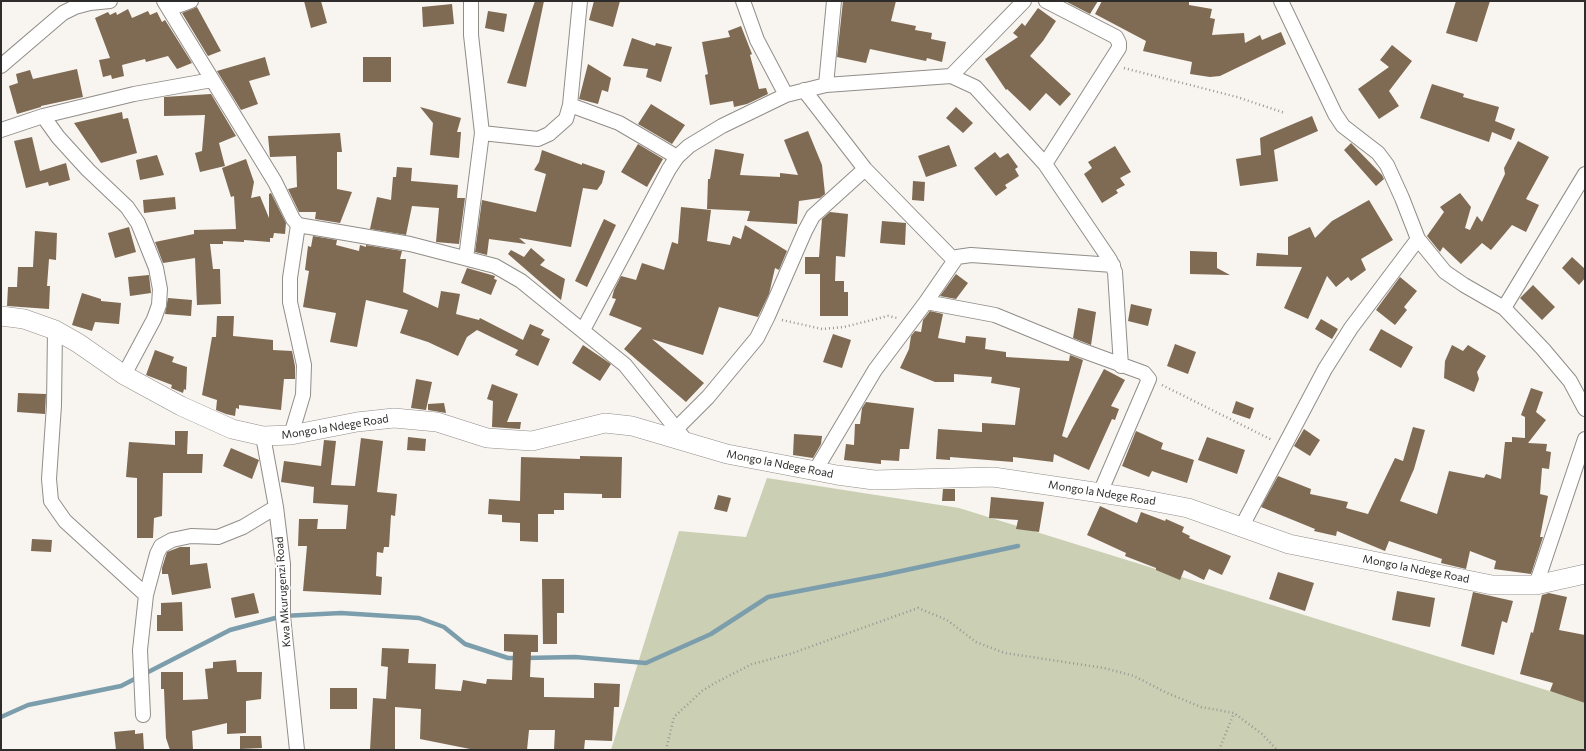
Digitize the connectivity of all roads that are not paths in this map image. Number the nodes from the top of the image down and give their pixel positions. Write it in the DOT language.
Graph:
graph roads {
  1 [pos="110,1"];
  2 [pos="190,1"];
  3 [pos="471,1"];
  4 [pos="580,1"];
  5 [pos="743,1"];
  6 [pos="834,1"];
  7 [pos="1024,1"];
  8 [pos="1046,1"];
  9 [pos="1281,1"];
  10 [pos="167,5"];
  11 [pos="1,66"];
  12 [pos="951,76"];
  13 [pos="212,80"];
  14 [pos="826,85"];
  15 [pos="804,90"];
  16 [pos="786,95"];
  17 [pos="570,105"];
  18 [pos="43,116"];
  19 [pos="1,130"];
  20 [pos="482,133"];
  21 [pos="677,157"];
  22 [pos="1045,164"];
  23 [pos="865,169"];
  24 [pos="1585,174"];
  25 [pos="298,225"];
  26 [pos="1418,239"];
  27 [pos="466,258"];
  28 [pos="954,260"];
  29 [pos="1113,265"];
  30 [pos="926,302"];
  31 [pos="1504,308"];
  32 [pos="1,316"];
  33 [pos="55,330"];
  34 [pos="583,330"];
  35 [pos="1121,366"];
  36 [pos="124,374"];
  37 [pos="1585,409"];
  38 [pos="681,435"];
  39 [pos="263,436"];
  40 [pos="291,436"];
  41 [pos="1585,439"];
  42 [pos="816,471"];
  43 [pos="1100,493"];
  44 [pos="276,508"];
  45 [pos="1242,526"];
  46 [pos="1585,574"];
  47 [pos="1536,585"];
  48 [pos="146,595"];
  49 [pos="143,716"];
  50 [pos="298,750"];
  1 -- 11 [label="street"];
  2 -- 10 [label="street"];
  3 -- 20 [label="street"];
  4 -- 17 [label="street"];
  5 -- 16 [label="street"];
  6 -- 14 [label="street"];
  7 -- 12 [label="street"];
  8 -- 22 [label="street"];
  9 -- 26 [label="street"];
  10 -- 13 [label="street"];
  12 -- 14 [label="street"];
  12 -- 22 [label="street"];
  13 -- 18 [label="street"];
  13 -- 25 [label="street"];
  14 -- 15 [label="street"];
  15 -- 16 [label="street"];
  15 -- 23 [label="street"];
  16 -- 21 [label="street"];
  17 -- 20 [label="street"];
  17 -- 21 [label="street"];
  18 -- 19 [label="street"];
  18 -- 36 [label="street"];
  20 -- 27 [label="street"];
  21 -- 34 [label="street"];
  22 -- 29 [label="street"];
  23 -- 28 [label="street"];
  23 -- 38 [label="street"];
  24 -- 31 [label="street"];
  25 -- 27 [label="street"];
  25 -- 40 [label="street"];
  26 -- 31 [label="street"];
  26 -- 45 [label="street"];
  27 -- 34 [label="street"];
  28 -- 29 [label="street"];
  28 -- 30 [label="street"];
  29 -- 35 [label="street"];
  30 -- 35 [label="street"];
  30 -- 42 [label="street"];
  31 -- 37 [label="street"];
  32 -- 33 [label="street, Mongo la Ndege Road"];
  33 -- 36 [label="street, Mongo la Ndege Road"];
  33 -- 48 [label="street"];
  34 -- 38 [label="street"];
  35 -- 43 [label="street"];
  36 -- 39 [label="street, Mongo la Ndege Road"];
  38 -- 40 [label="street, Mongo la Ndege Road"];
  38 -- 42 [label="street, Mongo la Ndege Road"];
  39 -- 40 [label="street, Mongo la Ndege Road"];
  39 -- 44 [label="street, Kwa Mkurugenzi Road"];
  41 -- 47 [label="street"];
  42 -- 43 [label="street, Mongo la Ndege Road"];
  43 -- 45 [label="street, Mongo la Ndege Road"];
  44 -- 48 [label="street"];
  44 -- 50 [label="street, Kwa Mkurugenzi Road"];
  45 -- 47 [label="street, Mongo la Ndege Road"];
  46 -- 47 [label="street, Mongo la Ndege Road"];
  48 -- 49 [label="street"];
}
